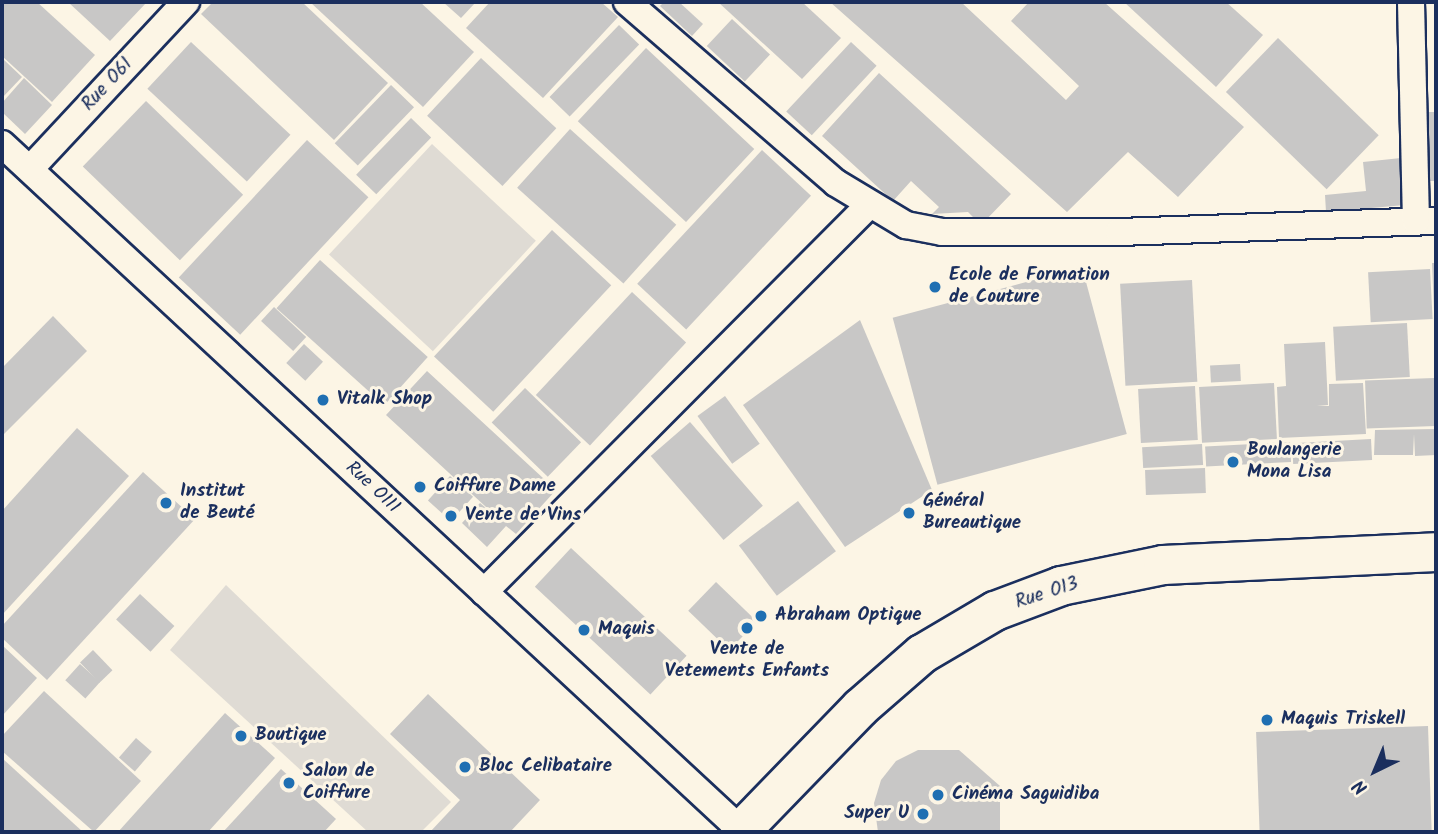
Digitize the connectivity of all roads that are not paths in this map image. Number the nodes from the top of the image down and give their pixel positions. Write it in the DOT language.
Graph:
graph roads {
  1 [pos="186,2"];
  2 [pos="627,2"];
  3 [pos="1411,2"];
  4 [pos="2,144"];
  5 [pos="30,169"];
  6 [pos="868,206"];
  7 [pos="1426,221"];
  8 [pos="1436,552"];
  9 [pos="484,592"];
  10 [pos="741,832"];
  1 -- 5 [label="street, Rue O61"];
  2 -- 6 [label="street"];
  3 -- 7 [label="street"];
  4 -- 5 [label="street, Rue O111"];
  5 -- 9 [label="street, Rue O111"];
  6 -- 7 [label="street"];
  6 -- 9 [label="street"];
  8 -- 10 [label="main road, Rue O13"];
  9 -- 10 [label="street, Rue O111"];
}
